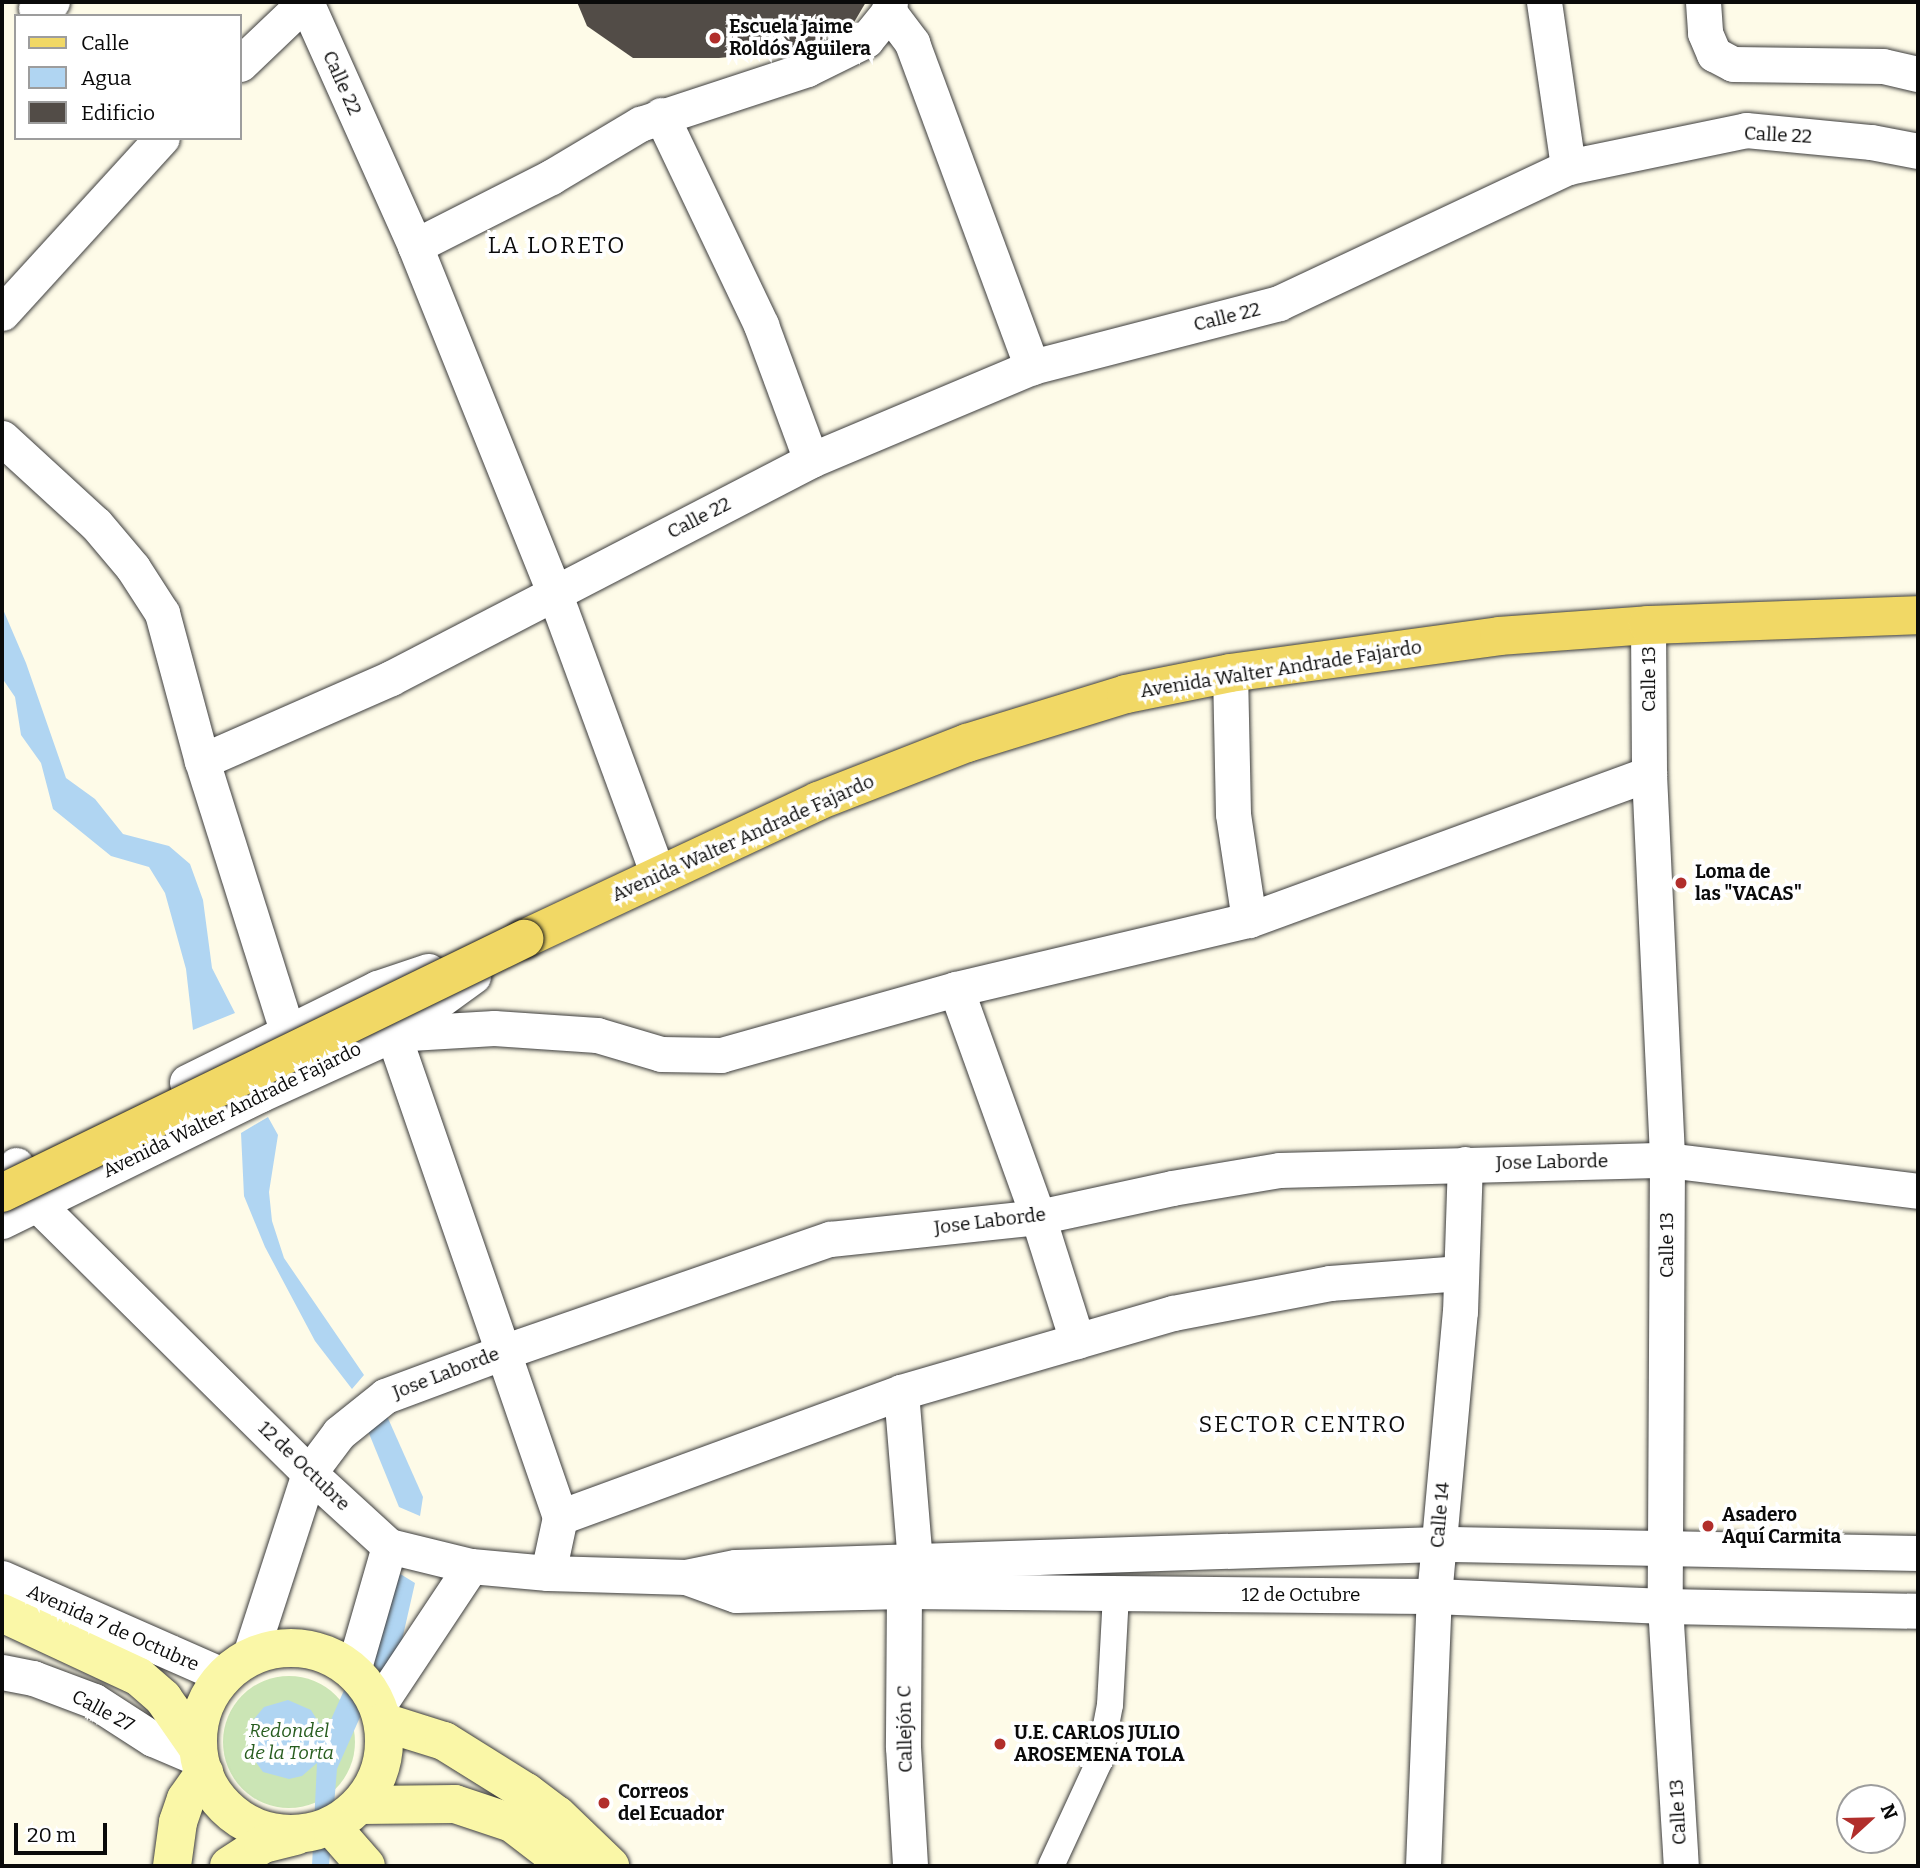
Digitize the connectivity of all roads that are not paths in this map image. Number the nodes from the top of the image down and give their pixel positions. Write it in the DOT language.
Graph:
graph roads {
  1 [pos="306,2"];
  2 [pos="1544,2"];
  3 [pos="1703,2"];
  4 [pos="889,7"];
  5 [pos="242,62"];
  6 [pos="1918,74"];
  7 [pos="662,115"];
  8 [pos="160,140"];
  9 [pos="1918,152"];
  10 [pos="1567,167"];
  11 [pos="415,246"];
  12 [pos="2,313"];
  13 [pos="1032,367"];
  14 [pos="2,438"];
  15 [pos="811,460"];
  16 [pos="554,592"];
  17 [pos="1918,615"];
  18 [pos="1648,625"];
  19 [pos="1230,673"];
  20 [pos="202,761"];
  21 [pos="1649,774"];
  22 [pos="658,875"];
  23 [pos="1249,920"];
  24 [pos="524,939"];
  25 [pos="956,989"];
  26 [pos="288,1033"];
  27 [pos="393,1034"];
  28 [pos="1667,1160"];
  29 [pos="1465,1164"];
  30 [pos="7,1177"];
  31 [pos="1918,1191"];
  32 [pos="37,1204"];
  33 [pos="1038,1217"];
  34 [pos="2,1221"];
  35 [pos="1461,1273"];
  36 [pos="1077,1341"];
  37 [pos="503,1352"];
  38 [pos="901,1392"];
  39 [pos="309,1473"];
  40 [pos="560,1517"];
  41 [pos="1437,1544"];
  42 [pos="389,1546"];
  43 [pos="1665,1548"];
  44 [pos="1918,1553"];
  45 [pos="471,1566"];
  46 [pos="548,1573"];
  47 [pos="910,1577"];
  48 [pos="2,1578"];
  49 [pos="1116,1595"];
  50 [pos="1433,1595"];
  51 [pos="1665,1606"];
  52 [pos="1918,1611"];
  53 [pos="2,1613"];
  54 [pos="125,1671"];
  55 [pos="353,1671"];
  56 [pos="2,1672"];
  57 [pos="227,1677"];
  58 [pos="380,1714"];
  59 [pos="200,1760"];
  60 [pos="330,1822"];
  61 [pos="172,1866"];
  62 [pos="229,1866"];
  63 [pos="366,1866"];
  64 [pos="568,1866"];
  65 [pos="610,1866"];
  66 [pos="910,1866"];
  67 [pos="1051,1866"];
  68 [pos="1423,1866"];
  69 [pos="1681,1866"];
  1 -- 5 [label="street, Calle 22"];
  1 -- 11 [label="street, Calle 22"];
  2 -- 10 [label="street"];
  3 -- 6 [label="street"];
  4 -- 7 [label="street"];
  4 -- 13 [label="street"];
  7 -- 11 [label="street"];
  7 -- 15 [label="street"];
  8 -- 12 [label="street"];
  9 -- 10 [label="street, Calle 22"];
  10 -- 13 [label="street, Calle 22"];
  11 -- 16 [label="street, Calle 22"];
  13 -- 15 [label="street, Calle 22"];
  14 -- 20 [label="street"];
  15 -- 16 [label="street, Calle 22"];
  16 -- 20 [label="street"];
  16 -- 22 [label="street, Calle 22"];
  17 -- 18 [label="main road, Avenida Walter Andrade Fajardo"];
  18 -- 19 [label="main road, Avenida Walter Andrade Fajardo"];
  18 -- 21 [label="street, Calle 13"];
  19 -- 22 [label="main road, Avenida Walter Andrade Fajardo"];
  19 -- 23 [label="street"];
  20 -- 26 [label="street"];
  21 -- 23 [label="street"];
  21 -- 28 [label="street, Calle 13"];
  22 -- 24 [label="main road, Avenida Walter Andrade Fajardo"];
  23 -- 25 [label="street"];
  24 -- 26 [label="street, Avenida Walter Andrade Fajardo"];
  24 -- 27 [label="street, Avenida Walter Andrade Fajardo"];
  24 -- 30 [label="main road, Avenida Walter Andrade Fajardo, bridge"];
  25 -- 27 [label="street"];
  25 -- 33 [label="street"];
  26 -- 30 [label="street, Avenida Walter Andrade Fajardo"];
  27 -- 32 [label="street, Avenida Walter Andrade Fajardo"];
  27 -- 37 [label="street"];
  28 -- 29 [label="street, Jose Laborde"];
  28 -- 31 [label="street, Jose Laborde"];
  28 -- 43 [label="street, Calle 13"];
  29 -- 33 [label="street, Jose Laborde"];
  29 -- 35 [label="street, Calle 14"];
  30 -- 32 [label="street, 12 de Octubre"];
  32 -- 34 [label="street, Avenida Walter Andrade Fajardo"];
  32 -- 39 [label="street, 12 de Octubre"];
  33 -- 36 [label="street"];
  33 -- 37 [label="street, Jose Laborde"];
  35 -- 36 [label="street"];
  35 -- 41 [label="street, Calle 14"];
  36 -- 38 [label="street"];
  37 -- 39 [label="street, Jose Laborde"];
  37 -- 40 [label="street"];
  38 -- 40 [label="street"];
  38 -- 47 [label="street, Callejón C"];
  39 -- 42 [label="street, 12 de Octubre"];
  39 -- 57 [label="street, Jose Laborde"];
  40 -- 46 [label="street"];
  41 -- 43 [label="street, 12 de Octubre"];
  41 -- 47 [label="street, 12 de Octubre"];
  41 -- 50 [label="street, Calle 14"];
  42 -- 45 [label="street, 12 de Octubre"];
  42 -- 55 [label="street"];
  43 -- 44 [label="street, 12 de Octubre"];
  43 -- 51 [label="street, Calle 13"];
  45 -- 46 [label="street, 12 de Octubre"];
  45 -- 58 [label="street"];
  46 -- 47 [label="street, 12 de Octubre"];
  47 -- 49 [label="street, 12 de Octubre"];
  47 -- 66 [label="street, Callejón C"];
  48 -- 57 [label="street, Avenida 7 de Octubre"];
  49 -- 50 [label="street, 12 de Octubre"];
  49 -- 67 [label="street"];
  50 -- 51 [label="street, 12 de Octubre"];
  50 -- 68 [label="street, Calle 14"];
  51 -- 52 [label="street, 12 de Octubre"];
  51 -- 69 [label="street, Calle 13"];
  53 -- 54 [label="main road, Avenida 7 de Octubre"];
  54 -- 57 [label="main road, Avenida 7 de Octubre"];
  54 -- 59 [label="main road, Avenida 7 de Octubre"];
  55 -- 57 [label="main road"];
  55 -- 58 [label="main road"];
  56 -- 59 [label="street, Calle 27"];
  57 -- 59 [label="main road"];
  58 -- 60 [label="main road"];
  58 -- 65 [label="main road"];
  59 -- 60 [label="main road"];
  59 -- 61 [label="main road"];
  60 -- 62 [label="main road"];
  60 -- 63 [label="main road"];
  60 -- 64 [label="main road"];
}
